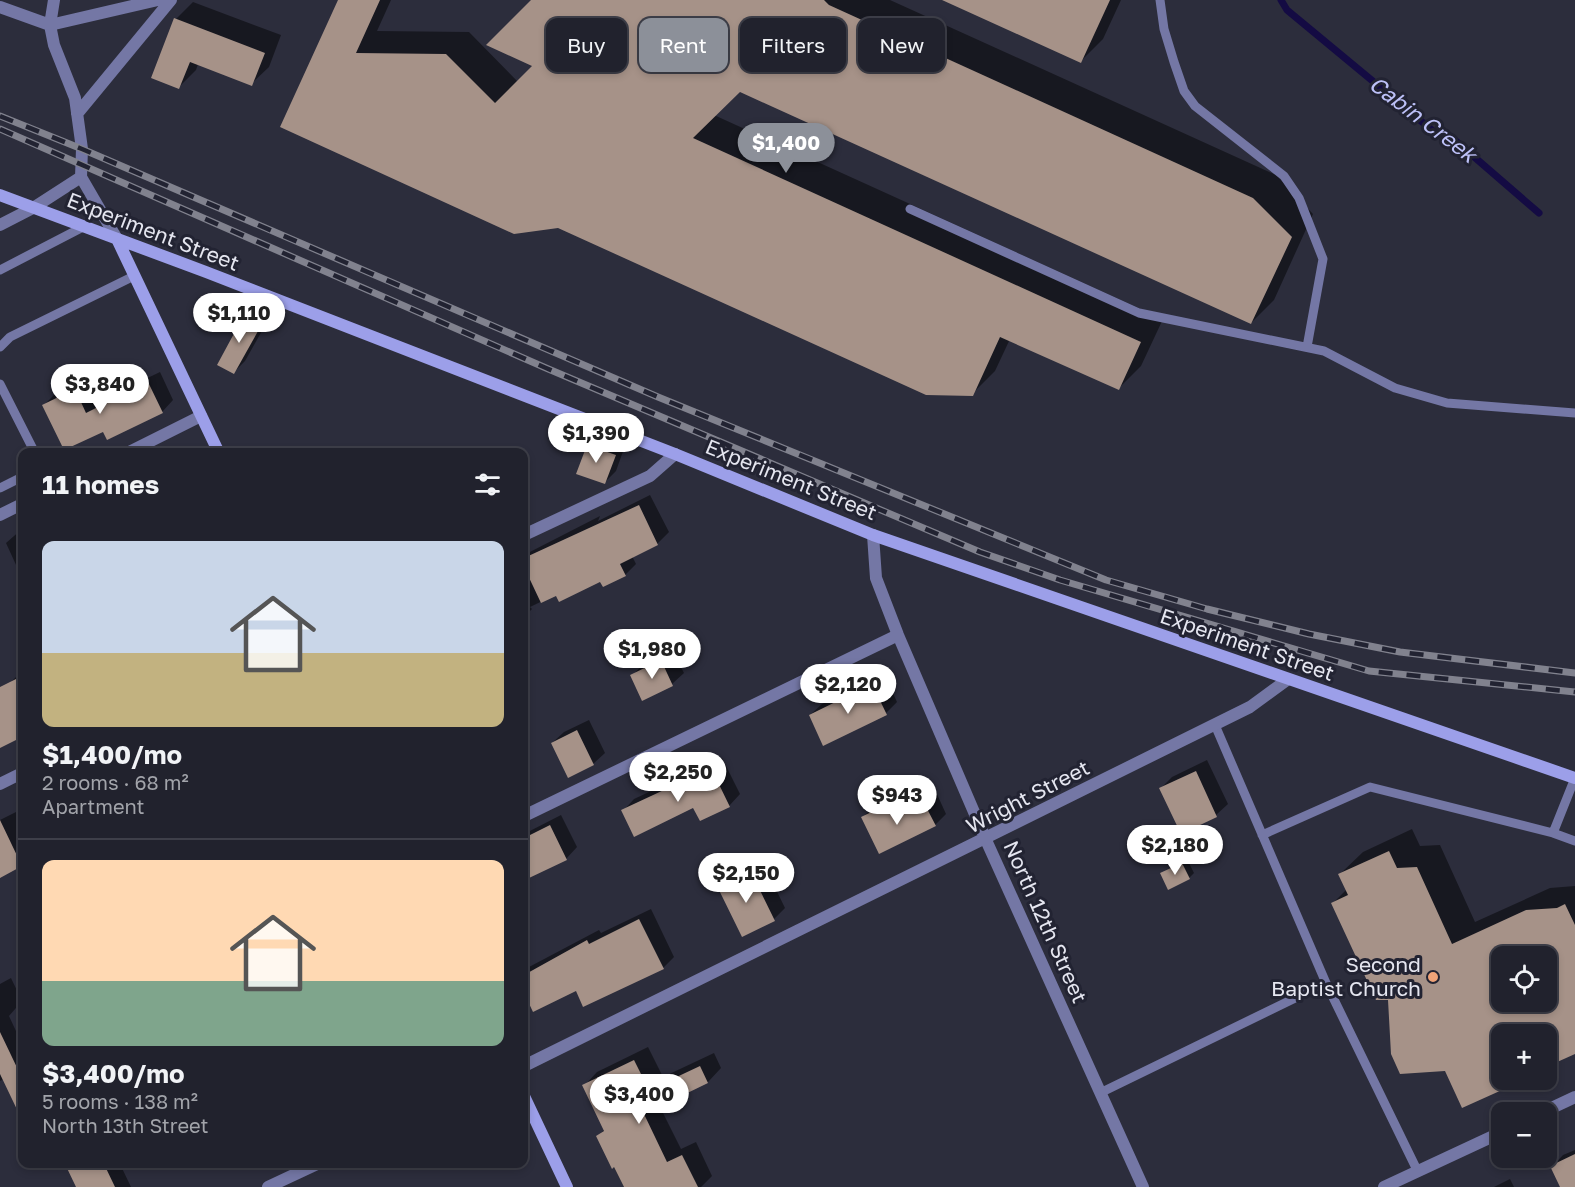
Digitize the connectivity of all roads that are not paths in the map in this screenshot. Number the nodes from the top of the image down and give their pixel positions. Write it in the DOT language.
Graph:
graph roads {
  1 [pos="54,0"];
  2 [pos="158,0"];
  3 [pos="171,0"];
  4 [pos="1160,0"];
  5 [pos="0,7"];
  6 [pos="50,25"];
  7 [pos="77,114"];
  8 [pos="81,177"];
  9 [pos="0,195"];
  10 [pos="33,208"];
  11 [pos="910,209"];
  12 [pos="0,225"];
  13 [pos="83,226"];
  14 [pos="117,239"];
  15 [pos="0,270"];
  16 [pos="134,276"];
  17 [pos="0,347"];
  18 [pos="1307,347"];
  19 [pos="0,384"];
  20 [pos="1575,413"];
  21 [pos="201,416"];
  22 [pos="32,448"];
  23 [pos="137,448"];
  24 [pos="217,448"];
  25 [pos="675,454"];
  26 [pos="18,479"];
  27 [pos="0,488"];
  28 [pos="18,506"];
  29 [pos="0,515"];
  30 [pos="528,534"];
  31 [pos="873,535"];
  32 [pos="898,635"];
  33 [pos="1287,680"];
  34 [pos="1215,725"];
  35 [pos="18,775"];
  36 [pos="1575,778"];
  37 [pos="0,784"];
  38 [pos="528,814"];
  39 [pos="1553,833"];
  40 [pos="1262,835"];
  41 [pos="986,840"];
  42 [pos="1575,841"];
  43 [pos="1326,983"];
  44 [pos="528,1064"];
  45 [pos="1101,1093"];
  46 [pos="1575,1097"];
  47 [pos="528,1104"];
  48 [pos="1557,1105"];
  49 [pos="1491,1137"];
  50 [pos="308,1168"];
  51 [pos="1418,1172"];
  52 [pos="268,1187"];
  53 [pos="567,1187"];
  54 [pos="1143,1187"];
  55 [pos="1384,1187"];
  1 -- 6 [label="street"];
  2 -- 6 [label="street"];
  3 -- 7 [label="street"];
  4 -- 18 [label="lane"];
  5 -- 6 [label="street"];
  6 -- 7 [label="street"];
  7 -- 8 [label="street"];
  8 -- 10 [label="street"];
  8 -- 14 [label="street"];
  9 -- 10 [label="main road, Experiment Street"];
  10 -- 12 [label="street"];
  10 -- 13 [label="main road, Experiment Street"];
  11 -- 18 [label="lane"];
  13 -- 14 [label="main road, Experiment Street"];
  13 -- 15 [label="lane"];
  14 -- 16 [label="main road"];
  14 -- 25 [label="main road, Experiment Street"];
  16 -- 17 [label="lane"];
  16 -- 21 [label="main road"];
  18 -- 20 [label="lane"];
  19 -- 22 [label="lane"];
  21 -- 23 [label="street"];
  21 -- 24 [label="main road"];
  25 -- 30 [label="street"];
  25 -- 31 [label="main road, Experiment Street"];
  26 -- 27 [label="lane"];
  28 -- 29 [label="street"];
  31 -- 32 [label="street, North 12th Street"];
  31 -- 33 [label="main road, Experiment Street"];
  32 -- 38 [label="street"];
  32 -- 41 [label="street, North 12th Street"];
  33 -- 34 [label="street, Wright Street"];
  33 -- 36 [label="main road, Experiment Street"];
  34 -- 40 [label="lane"];
  34 -- 41 [label="street, Wright Street"];
  35 -- 37 [label="street"];
  36 -- 39 [label="lane"];
  39 -- 40 [label="lane"];
  39 -- 42 [label="lane"];
  40 -- 43 [label="lane"];
  41 -- 44 [label="street, Wright Street"];
  41 -- 45 [label="street, North 12th Street"];
  43 -- 45 [label="lane"];
  43 -- 51 [label="lane"];
  45 -- 54 [label="street, North 12th Street"];
  46 -- 48 [label="street"];
  47 -- 53 [label="main road"];
  49 -- 51 [label="street"];
  50 -- 52 [label="street"];
  51 -- 55 [label="street"];
}
